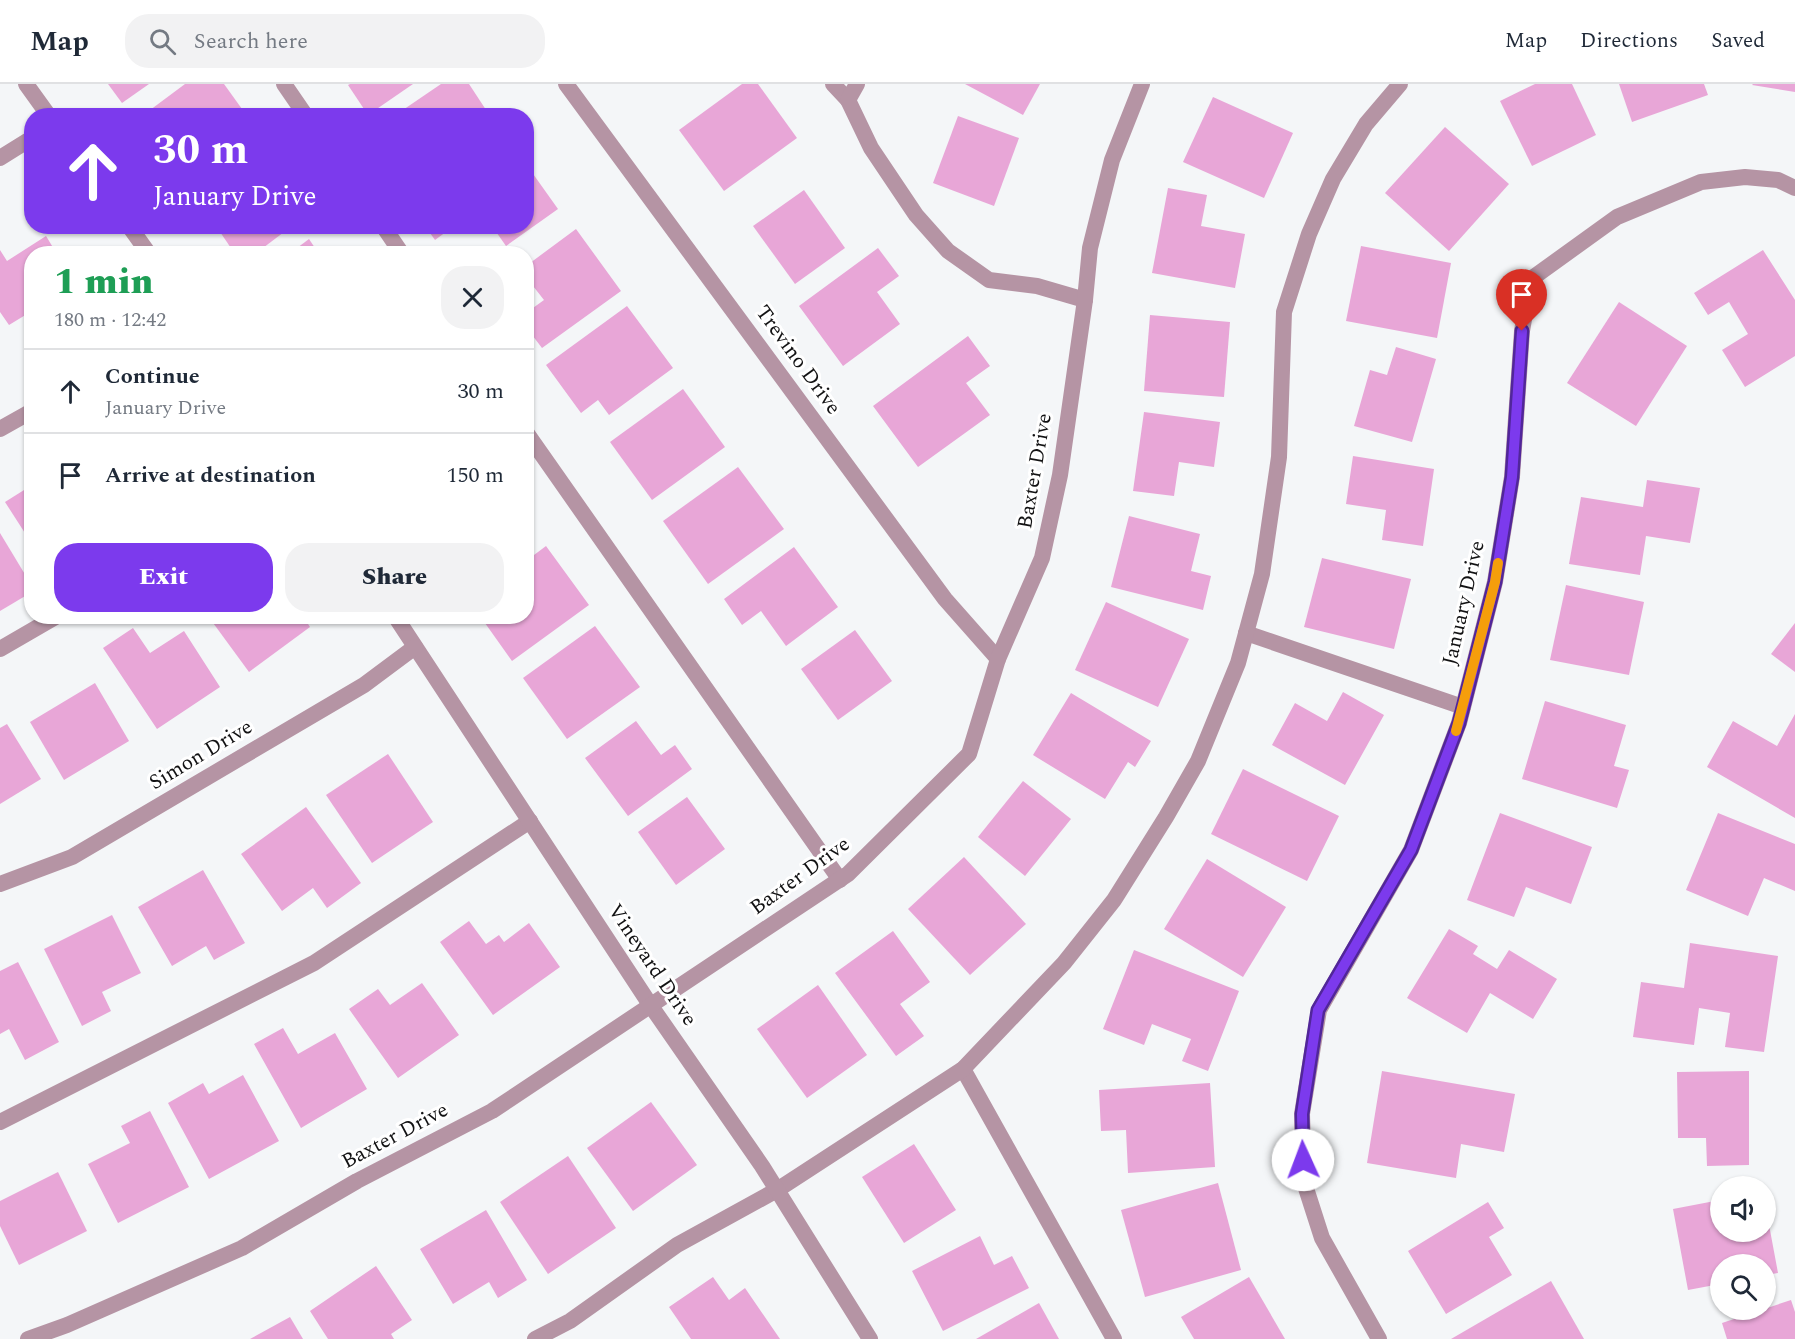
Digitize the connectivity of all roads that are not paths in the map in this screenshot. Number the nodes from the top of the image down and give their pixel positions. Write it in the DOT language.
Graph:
graph roads {
  1 [pos="26,84"];
  2 [pos="284,84"];
  3 [pos="566,84"];
  4 [pos="833,84"];
  5 [pos="857,84"];
  6 [pos="1142,84"];
  7 [pos="1400,84"];
  8 [pos="848,100"];
  9 [pos="43,108"];
  10 [pos="300,108"];
  11 [pos="24,143"];
  12 [pos="0,158"];
  13 [pos="1795,188"];
  14 [pos="1085,300"];
  15 [pos="24,416"];
  16 [pos="0,429"];
  17 [pos="534,443"];
  18 [pos="43,624"];
  19 [pos="400,624"];
  20 [pos="1246,633"];
  21 [pos="415,647"];
  22 [pos="0,649"];
  23 [pos="998,659"];
  24 [pos="1463,707"];
  25 [pos="530,821"];
  26 [pos="840,880"];
  27 [pos="0,884"];
  28 [pos="651,1006"];
  29 [pos="963,1069"];
  30 [pos="0,1122"];
  31 [pos="777,1190"];
  32 [pos="28,1339"];
  33 [pos="535,1339"];
  34 [pos="870,1339"];
  35 [pos="1114,1339"];
  36 [pos="1379,1339"];
  1 -- 9 [label="street"];
  2 -- 10 [label="street"];
  3 -- 23 [label="street, Trevino Drive"];
  4 -- 8 [label="street"];
  5 -- 8 [label="street"];
  6 -- 14 [label="street, Baxter Drive"];
  7 -- 20 [label="street"];
  8 -- 14 [label="street"];
  11 -- 12 [label="street"];
  13 -- 24 [label="street, January Drive"];
  14 -- 23 [label="street, Baxter Drive"];
  15 -- 16 [label="street"];
  17 -- 26 [label="street"];
  18 -- 22 [label="street"];
  19 -- 21 [label="street, Vineyard Drive"];
  20 -- 24 [label="street"];
  20 -- 29 [label="street"];
  21 -- 25 [label="street, Vineyard Drive"];
  21 -- 27 [label="street, Simon Drive"];
  23 -- 26 [label="street, Baxter Drive"];
  24 -- 36 [label="street, January Drive"];
  25 -- 28 [label="street, Vineyard Drive"];
  25 -- 30 [label="street"];
  26 -- 28 [label="street, Baxter Drive"];
  28 -- 31 [label="street, Vineyard Drive"];
  28 -- 32 [label="street, Baxter Drive"];
  29 -- 31 [label="street"];
  29 -- 35 [label="street"];
  31 -- 33 [label="street"];
  31 -- 34 [label="street, Vineyard Drive"];
}
